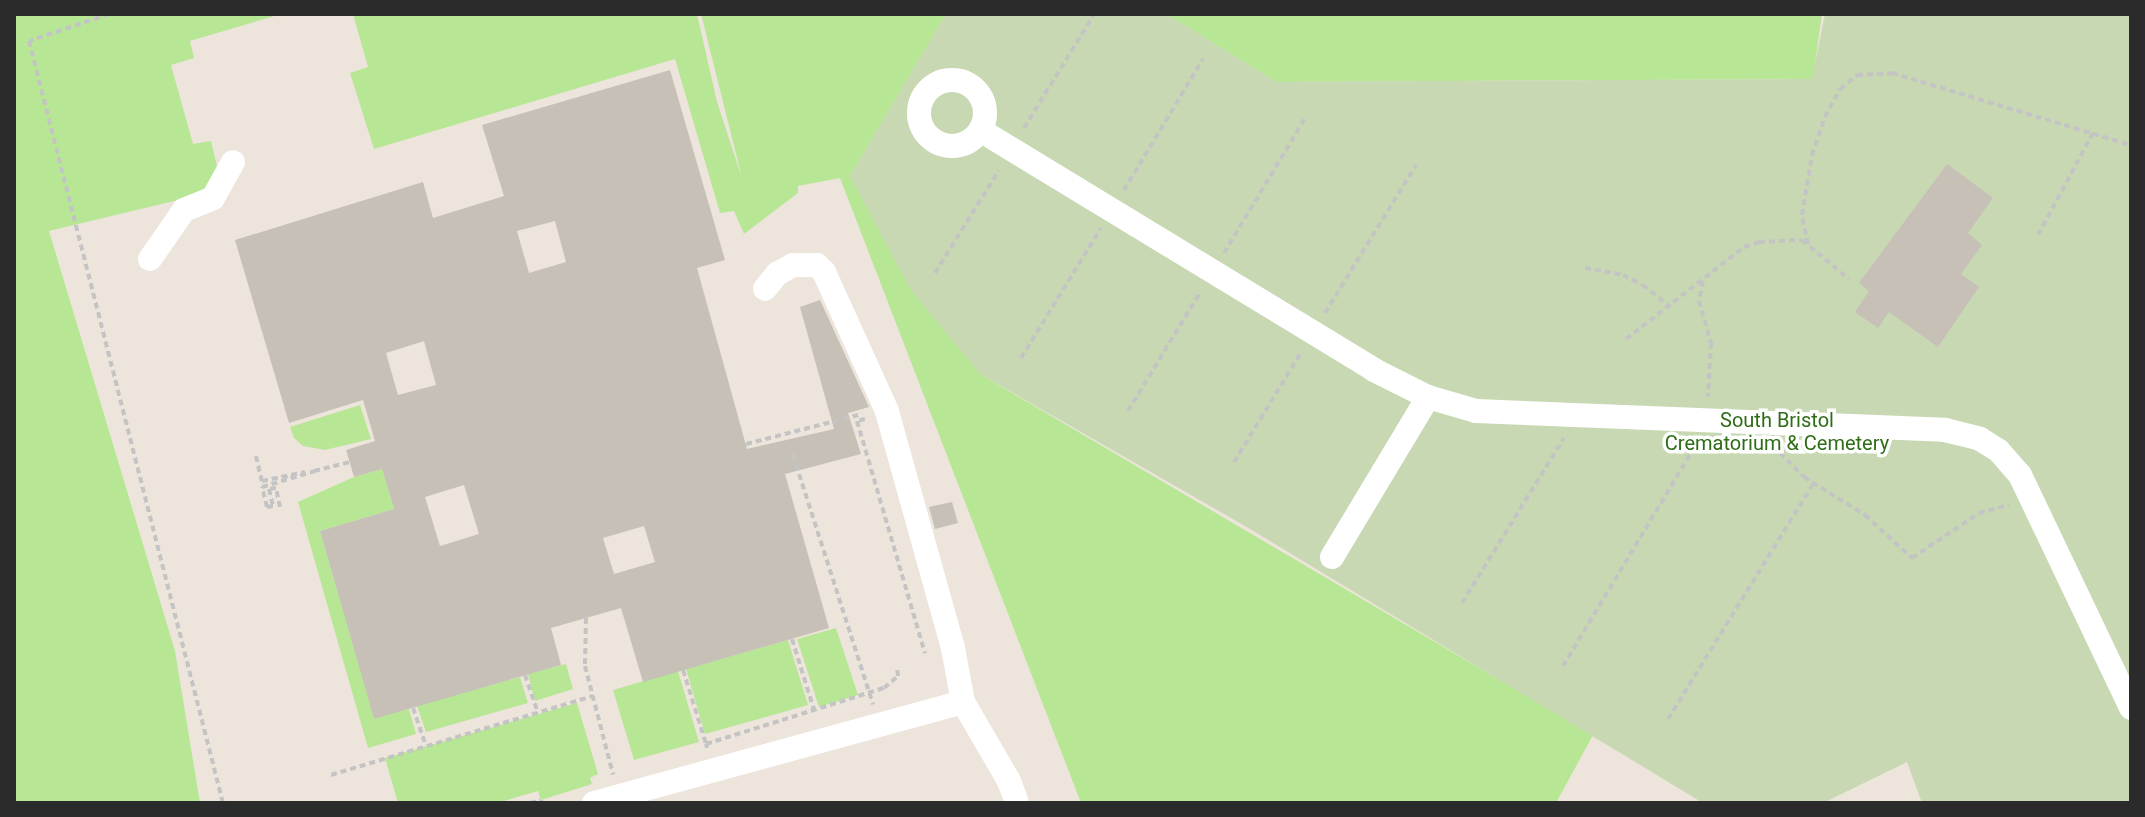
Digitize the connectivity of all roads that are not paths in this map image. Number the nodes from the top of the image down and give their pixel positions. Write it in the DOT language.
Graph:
graph roads {
  1 [pos="980,130"];
  2 [pos="233,162"];
  3 [pos="150,259"];
  4 [pos="765,289"];
  5 [pos="1428,397"];
  6 [pos="1332,557"];
  7 [pos="963,702"];
  8 [pos="2131,708"];
  9 [pos="594,803"];
  10 [pos="1017,803"];
  1 -- 5 [label="lane"];
  2 -- 3 [label="lane"];
  4 -- 7 [label="lane"];
  5 -- 6 [label="lane"];
  5 -- 8 [label="lane"];
  7 -- 9 [label="lane"];
  7 -- 10 [label="lane"];
}
